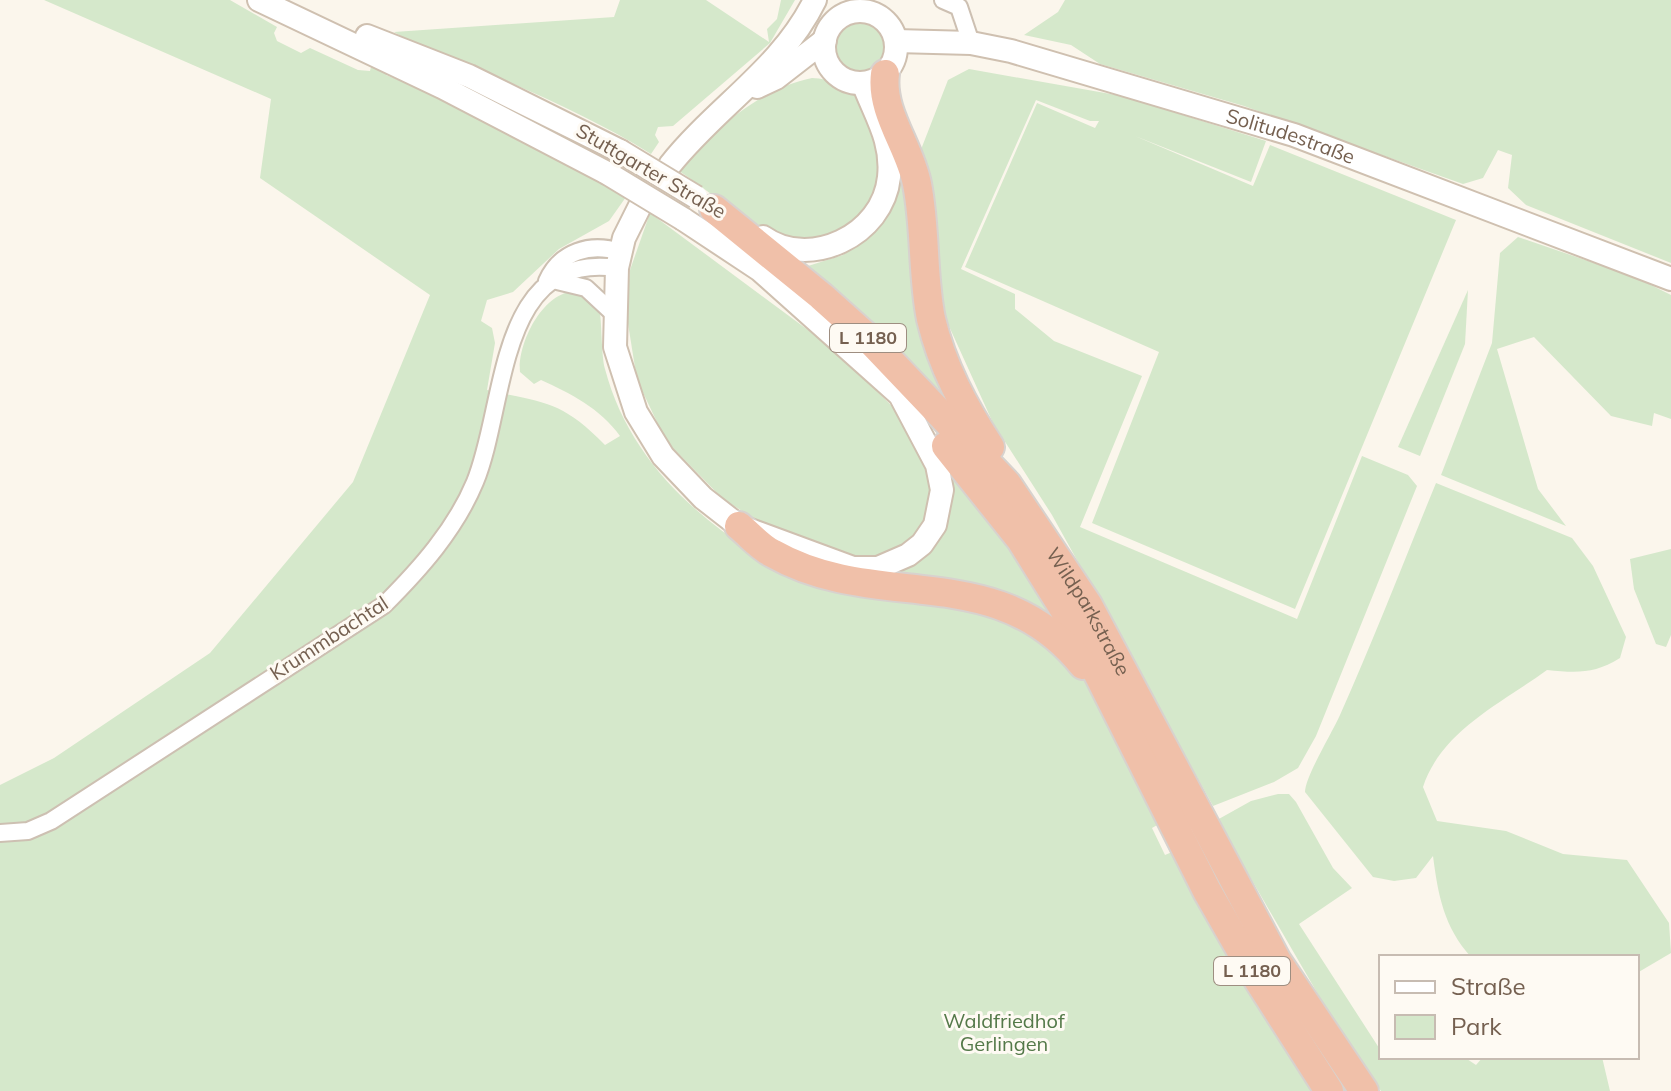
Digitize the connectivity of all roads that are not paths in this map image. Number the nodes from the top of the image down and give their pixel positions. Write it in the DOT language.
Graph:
graph roads {
  1 [pos="259,0"];
  2 [pos="815,0"];
  3 [pos="943,0"];
  4 [pos="857,6"];
  5 [pos="832,20"];
  6 [pos="896,41"];
  7 [pos="971,43"];
  8 [pos="832,69"];
  9 [pos="776,78"];
  10 [pos="874,78"];
  11 [pos="455,82"];
  12 [pos="741,94"];
  13 [pos="670,165"];
  14 [pos="705,203"];
  15 [pos="640,206"];
  16 [pos="683,219"];
  17 [pos="619,260"];
  18 [pos="1671,279"];
  19 [pos="547,281"];
  20 [pos="614,314"];
  21 [pos="900,395"];
  22 [pos="1007,484"];
  23 [pos="739,526"];
  24 [pos="1108,699"];
  25 [pos="1182,813"];
  26 [pos="0,833"];
  27 [pos="1195,840"];
  28 [pos="1329,1091"];
  29 [pos="1364,1091"];
  1 -- 11 [label="main road, Stuttgarter Straße"];
  2 -- 12 [label="main road"];
  3 -- 7 [label="street"];
  4 -- 5 [label="main road"];
  4 -- 6 [label="main road"];
  5 -- 8 [label="main road"];
  5 -- 9 [label="main road"];
  6 -- 7 [label="main road, Solitudestraße"];
  6 -- 10 [label="main road"];
  7 -- 18 [label="main road, Solitudestraße"];
  8 -- 9 [label="main road"];
  8 -- 10 [label="main road"];
  9 -- 12 [label="main road"];
  10 -- 14 [label="main road, Stuttgarter Straße"];
  10 -- 22 [label="highway"];
  11 -- 14 [label="main road, Stuttgarter Straße, bridge"];
  11 -- 16 [label="main road, Stuttgarter Straße, bridge"];
  12 -- 13 [label="main road"];
  14 -- 22 [label="highway, Wildparkstraße / L 1180"];
  15 -- 17 [label="main road"];
  16 -- 21 [label="main road, Wildparkstraße"];
  17 -- 19 [label="street"];
  17 -- 20 [label="main road"];
  19 -- 20 [label="street"];
  19 -- 26 [label="street, Krummbachtal"];
  20 -- 23 [label="main road"];
  21 -- 23 [label="main road"];
  21 -- 24 [label="highway, Wildparkstraße / L 1180"];
  22 -- 25 [label="highway, Wildparkstraße / L 1180"];
  23 -- 24 [label="highway"];
  24 -- 25 [label="highway, Wildparkstraße / L 1180"];
  25 -- 27 [label="highway, Wildparkstraße / L 1180"];
  27 -- 28 [label="highway, Wildparkstraße / L 1180"];
  27 -- 29 [label="highway, Wildparkstraße / L 1180"];
}
